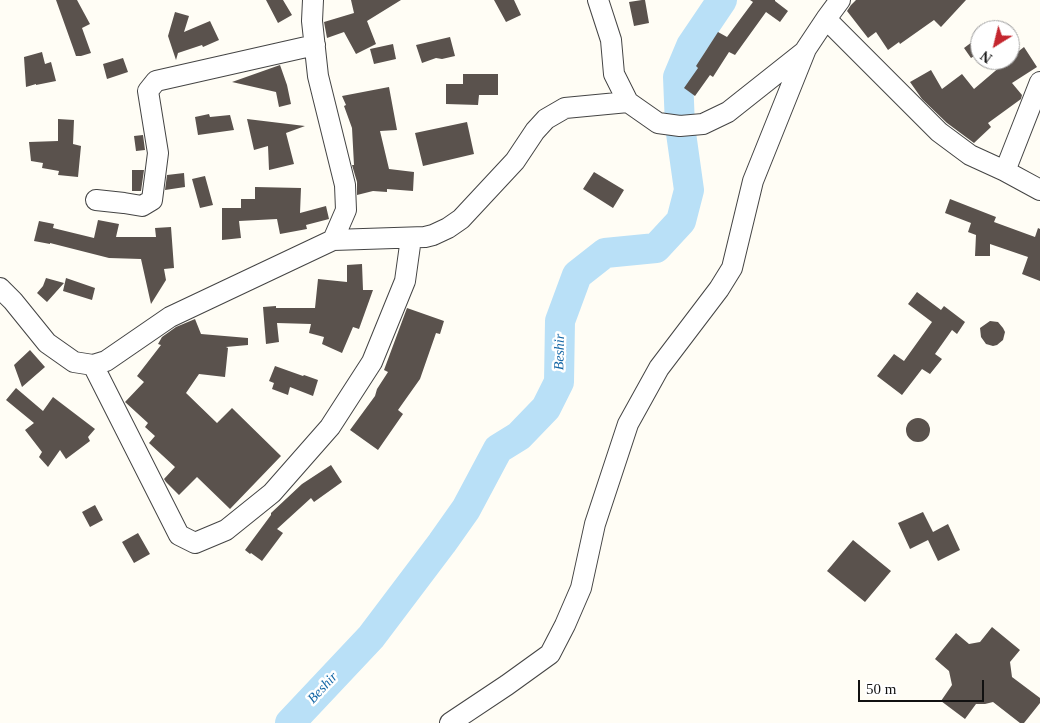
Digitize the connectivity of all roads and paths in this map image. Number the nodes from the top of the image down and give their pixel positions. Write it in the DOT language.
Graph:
graph roads {
  1 [pos="313,0"];
  2 [pos="598,0"];
  3 [pos="840,0"];
  4 [pos="826,19"];
  5 [pos="315,45"];
  6 [pos="806,49"];
  7 [pos="1040,82"];
  8 [pos="628,102"];
  9 [pos="1005,172"];
  10 [pos="1040,190"];
  11 [pos="96,200"];
  12 [pos="411,238"];
  13 [pos="333,240"];
  14 [pos="0,288"];
  15 [pos="93,365"];
  16 [pos="450,723"];
  1 -- 5 [label="street"];
  2 -- 8 [label="street"];
  3 -- 4 [label="street"];
  4 -- 6 [label="street"];
  4 -- 9 [label="street"];
  5 -- 11 [label="street"];
  5 -- 13 [label="street"];
  6 -- 8 [label="street"];
  6 -- 16 [label="street"];
  7 -- 9 [label="street"];
  8 -- 12 [label="street"];
  9 -- 10 [label="street"];
  12 -- 13 [label="street"];
  12 -- 15 [label="street"];
  13 -- 15 [label="street"];
  14 -- 15 [label="street"];
}
